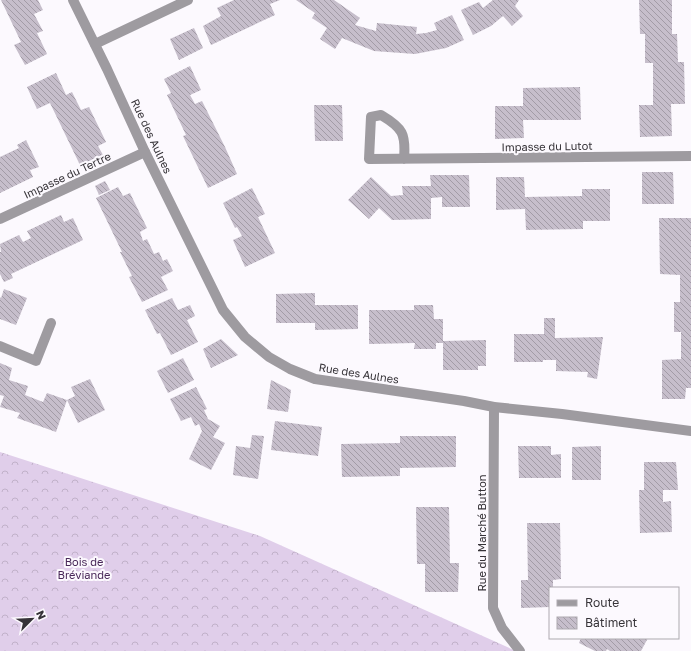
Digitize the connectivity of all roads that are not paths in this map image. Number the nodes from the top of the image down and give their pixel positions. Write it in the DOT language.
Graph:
graph roads {
  1 [pos="73,0"];
  2 [pos="188,0"];
  3 [pos="95,44"];
  4 [pos="145,152"];
  5 [pos="691,156"];
  6 [pos="404,159"];
  7 [pos="0,220"];
  8 [pos="51,324"];
  9 [pos="0,346"];
  10 [pos="494,407"];
  11 [pos="691,431"];
  12 [pos="520,651"];
  1 -- 3 [label="street, Rue des Aulnes"];
  2 -- 3 [label="street"];
  3 -- 4 [label="street, Rue des Aulnes"];
  4 -- 7 [label="street, Impasse du Tertre"];
  4 -- 10 [label="street, Rue des Aulnes"];
  5 -- 6 [label="street, Impasse du Lutot"];
  6 -- 6 [label="street, Impasse du Lutot"];
  8 -- 9 [label="street"];
  10 -- 11 [label="street, Rue des Aulnes"];
  10 -- 12 [label="street, Rue du Marché Button"];
}
